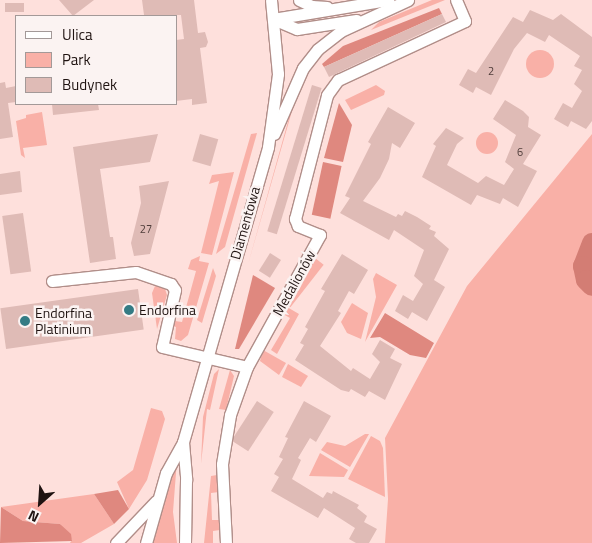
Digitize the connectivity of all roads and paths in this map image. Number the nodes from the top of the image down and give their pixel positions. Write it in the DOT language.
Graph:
graph roads {
  1 [pos="271,0"];
  2 [pos="299,0"];
  3 [pos="388,0"];
  4 [pos="408,0"];
  5 [pos="456,0"];
  6 [pos="338,7"];
  7 [pos="367,18"];
  8 [pos="273,19"];
  9 [pos="268,146"];
  10 [pos="52,281"];
  11 [pos="206,357"];
  12 [pos="247,367"];
  13 [pos="183,442"];
  14 [pos="159,498"];
  15 [pos="116,543"];
  16 [pos="146,543"];
  17 [pos="184,543"];
  18 [pos="226,543"];
  1 -- 8 [label="street, Diamentowa"];
  2 -- 6 [label="street"];
  3 -- 6 [label="street"];
  4 -- 7 [label="street"];
  5 -- 12 [label="street, Medalionów"];
  6 -- 8 [label="street"];
  7 -- 8 [label="street"];
  7 -- 9 [label="street"];
  8 -- 9 [label="street, Diamentowa"];
  9 -- 11 [label="street, Diamentowa"];
  10 -- 11 [label="street"];
  11 -- 12 [label="street"];
  11 -- 13 [label="street, Diamentowa"];
  12 -- 18 [label="street, Medalionów"];
  13 -- 14 [label="street, Diamentowa"];
  13 -- 17 [label="street, Diamentowa"];
  14 -- 15 [label="street"];
  14 -- 16 [label="street, Diamentowa"];
}
